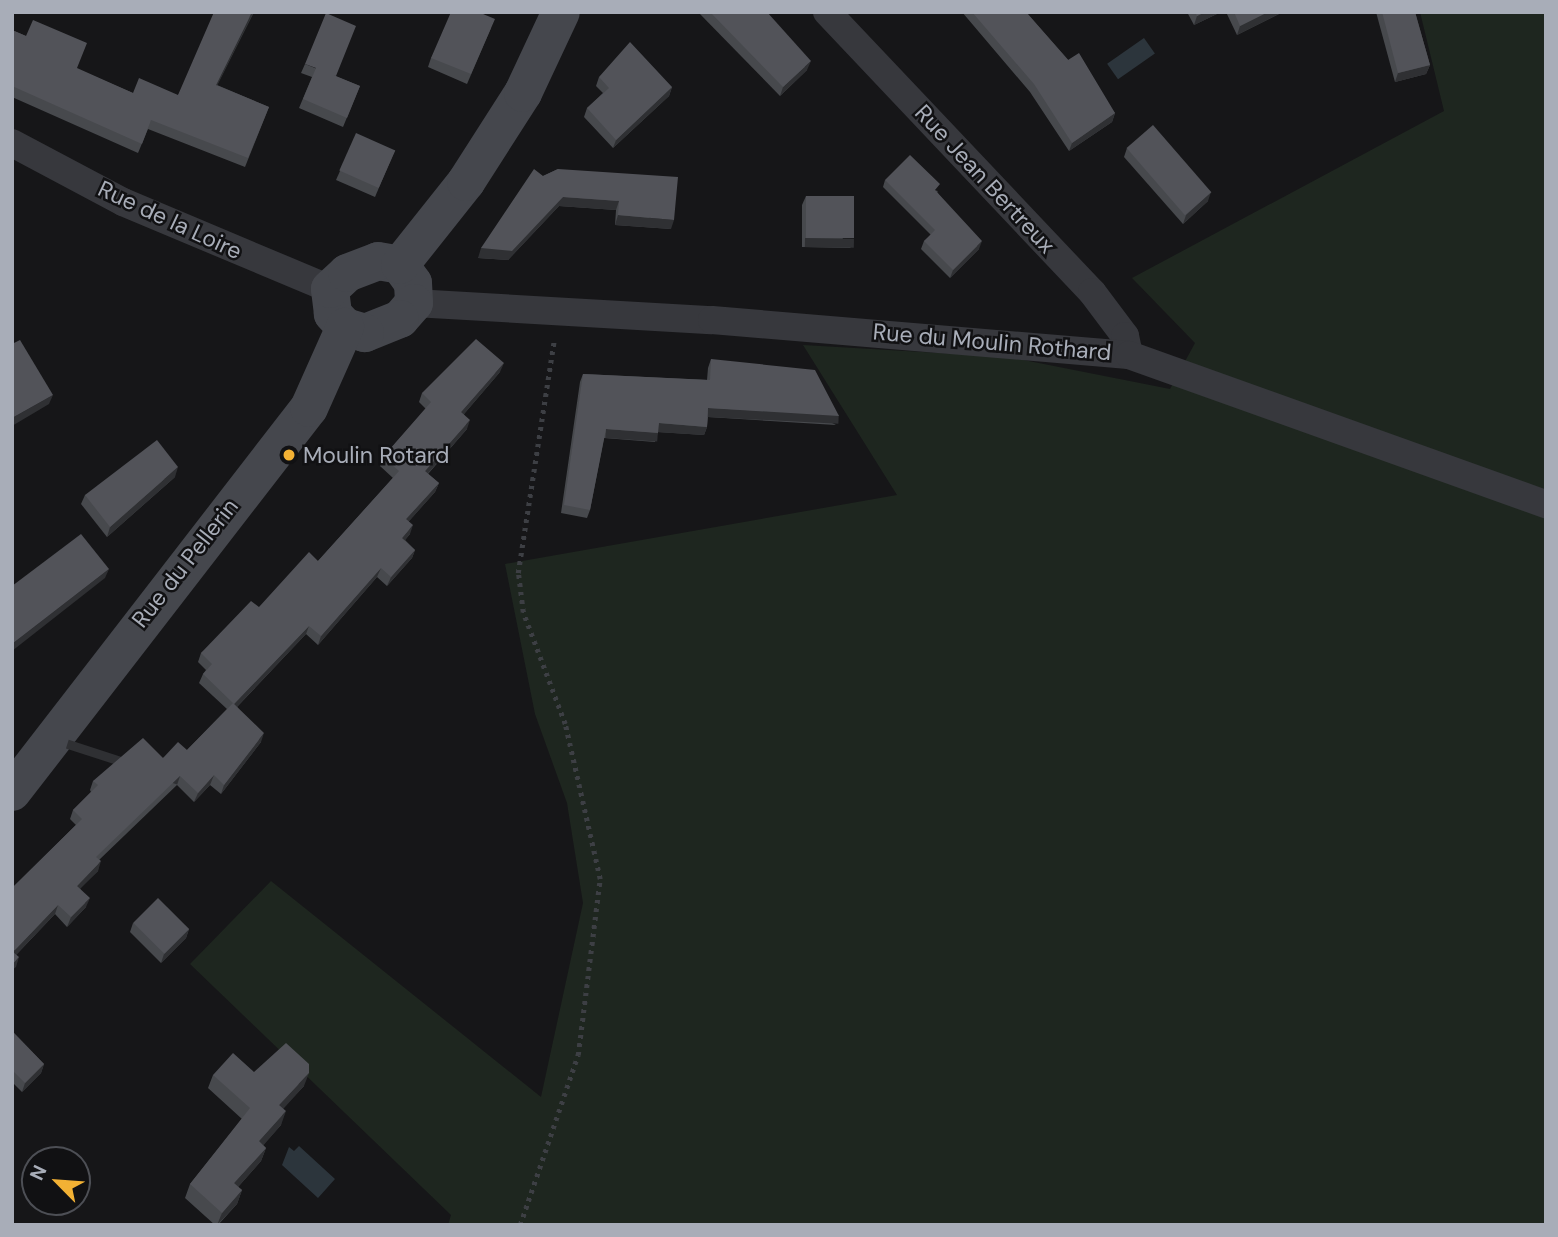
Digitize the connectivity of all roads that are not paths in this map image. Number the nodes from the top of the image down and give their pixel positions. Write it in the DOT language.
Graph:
graph roads {
  1 [pos="561,12"];
  2 [pos="827,12"];
  3 [pos="12,143"];
  4 [pos="400,265"];
  5 [pos="330,289"];
  6 [pos="414,303"];
  7 [pos="345,327"];
  8 [pos="1129,355"];
  9 [pos="1546,504"];
  10 [pos="12,792"];
  1 -- 4 [label="main road"];
  2 -- 8 [label="street, Rue Jean Bertreux"];
  3 -- 5 [label="street, Rue de la Loire"];
  4 -- 5 [label="main road"];
  4 -- 6 [label="main road"];
  5 -- 7 [label="main road"];
  6 -- 7 [label="main road"];
  6 -- 8 [label="street, Rue du Moulin Rothard"];
  7 -- 10 [label="main road, Rue du Pellerin"];
  8 -- 9 [label="street, Rue du Moulin Rothard"];
}
